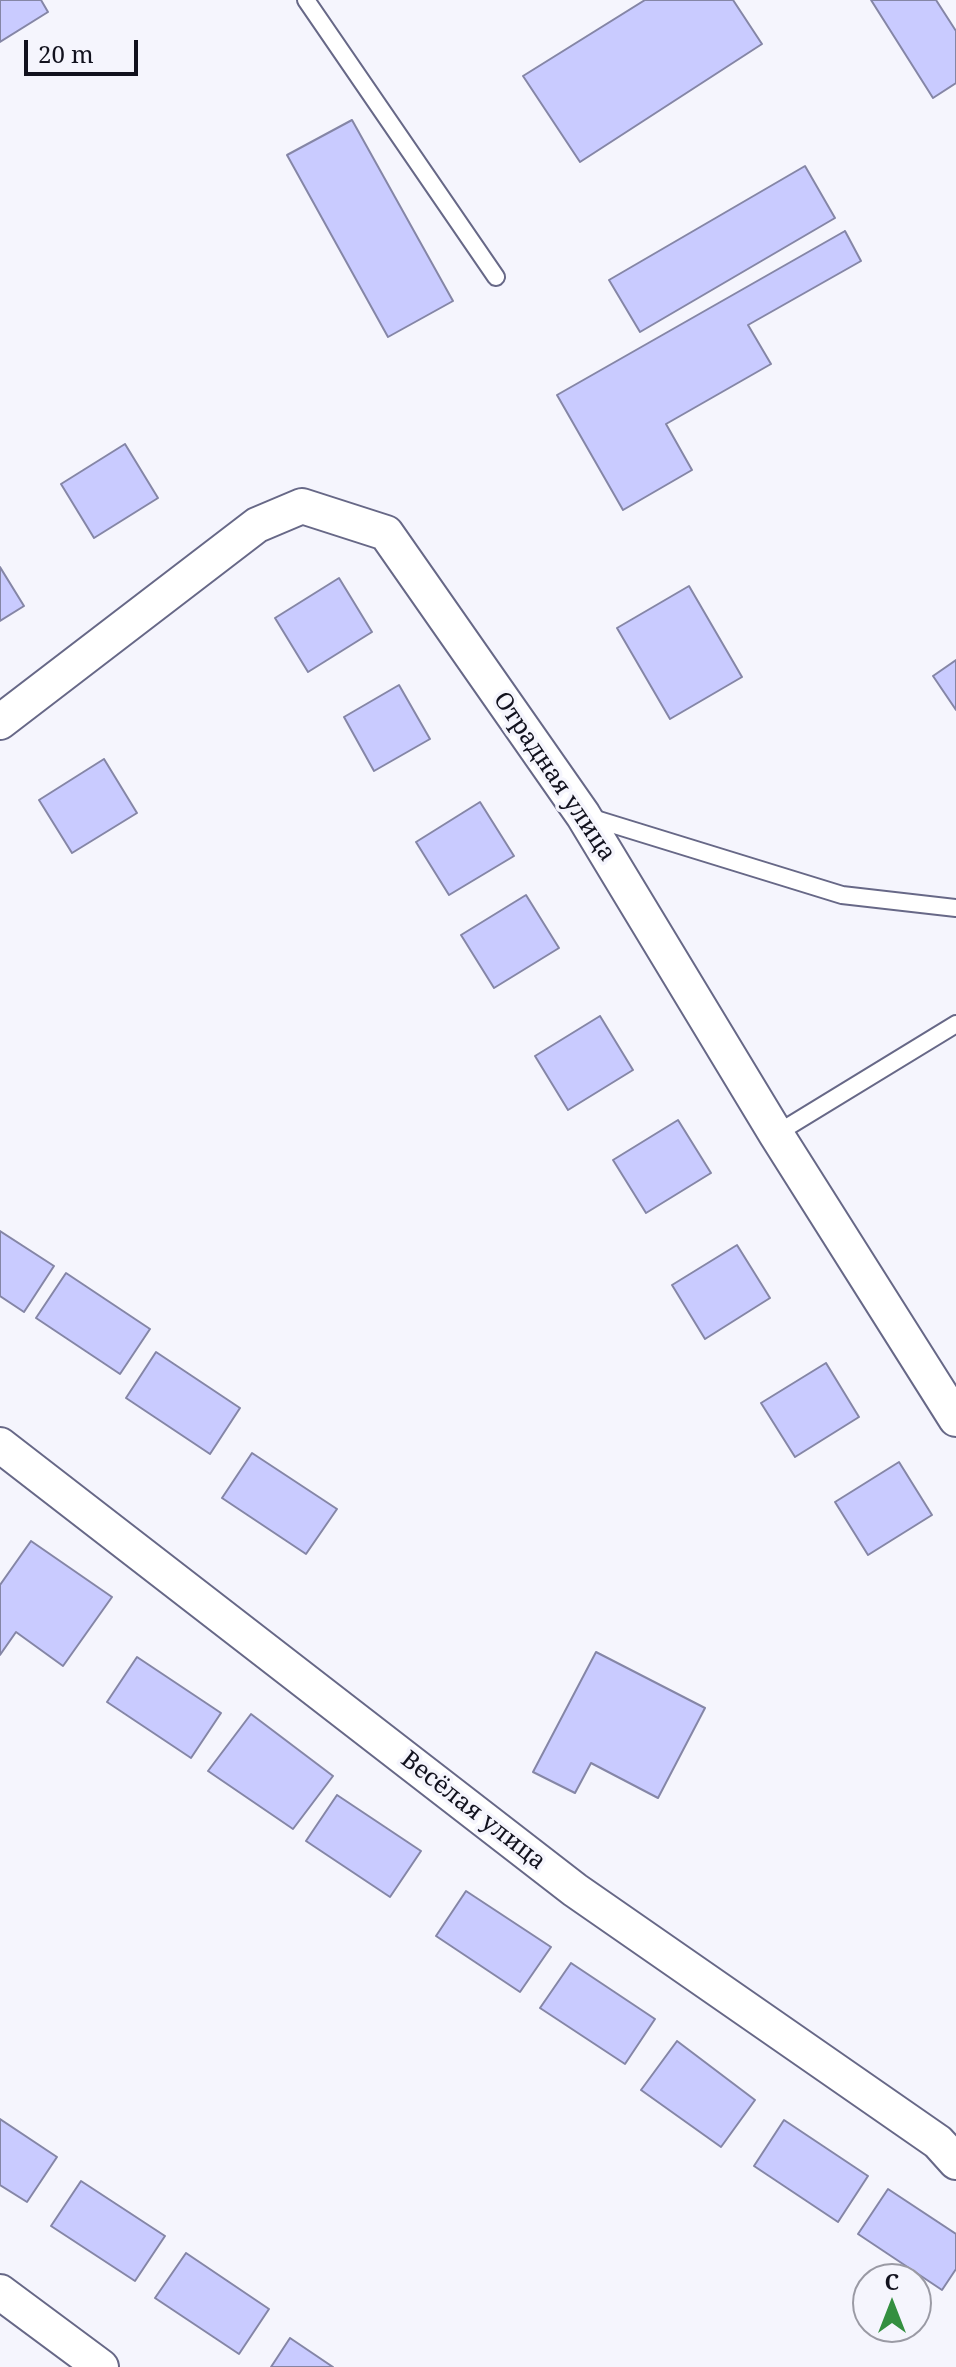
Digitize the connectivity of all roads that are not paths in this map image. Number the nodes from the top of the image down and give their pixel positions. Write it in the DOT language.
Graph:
graph roads {
  1 [pos="306,0"];
  2 [pos="496,277"];
  3 [pos="0,722"];
  4 [pos="583,815"];
  5 [pos="956,908"];
  6 [pos="956,1024"];
  7 [pos="776,1134"];
  8 [pos="956,1419"];
  9 [pos="0,1445"];
  10 [pos="956,2162"];
  11 [pos="0,2292"];
  12 [pos="101,2367"];
  1 -- 2 [label="lane"];
  3 -- 4 [label="street, Отрадная улица"];
  4 -- 5 [label="lane"];
  4 -- 7 [label="street, Отрадная улица"];
  6 -- 7 [label="lane"];
  7 -- 8 [label="street, Отрадная улица"];
  9 -- 10 [label="street, Весёлая улица"];
  11 -- 12 [label="street"];
}
